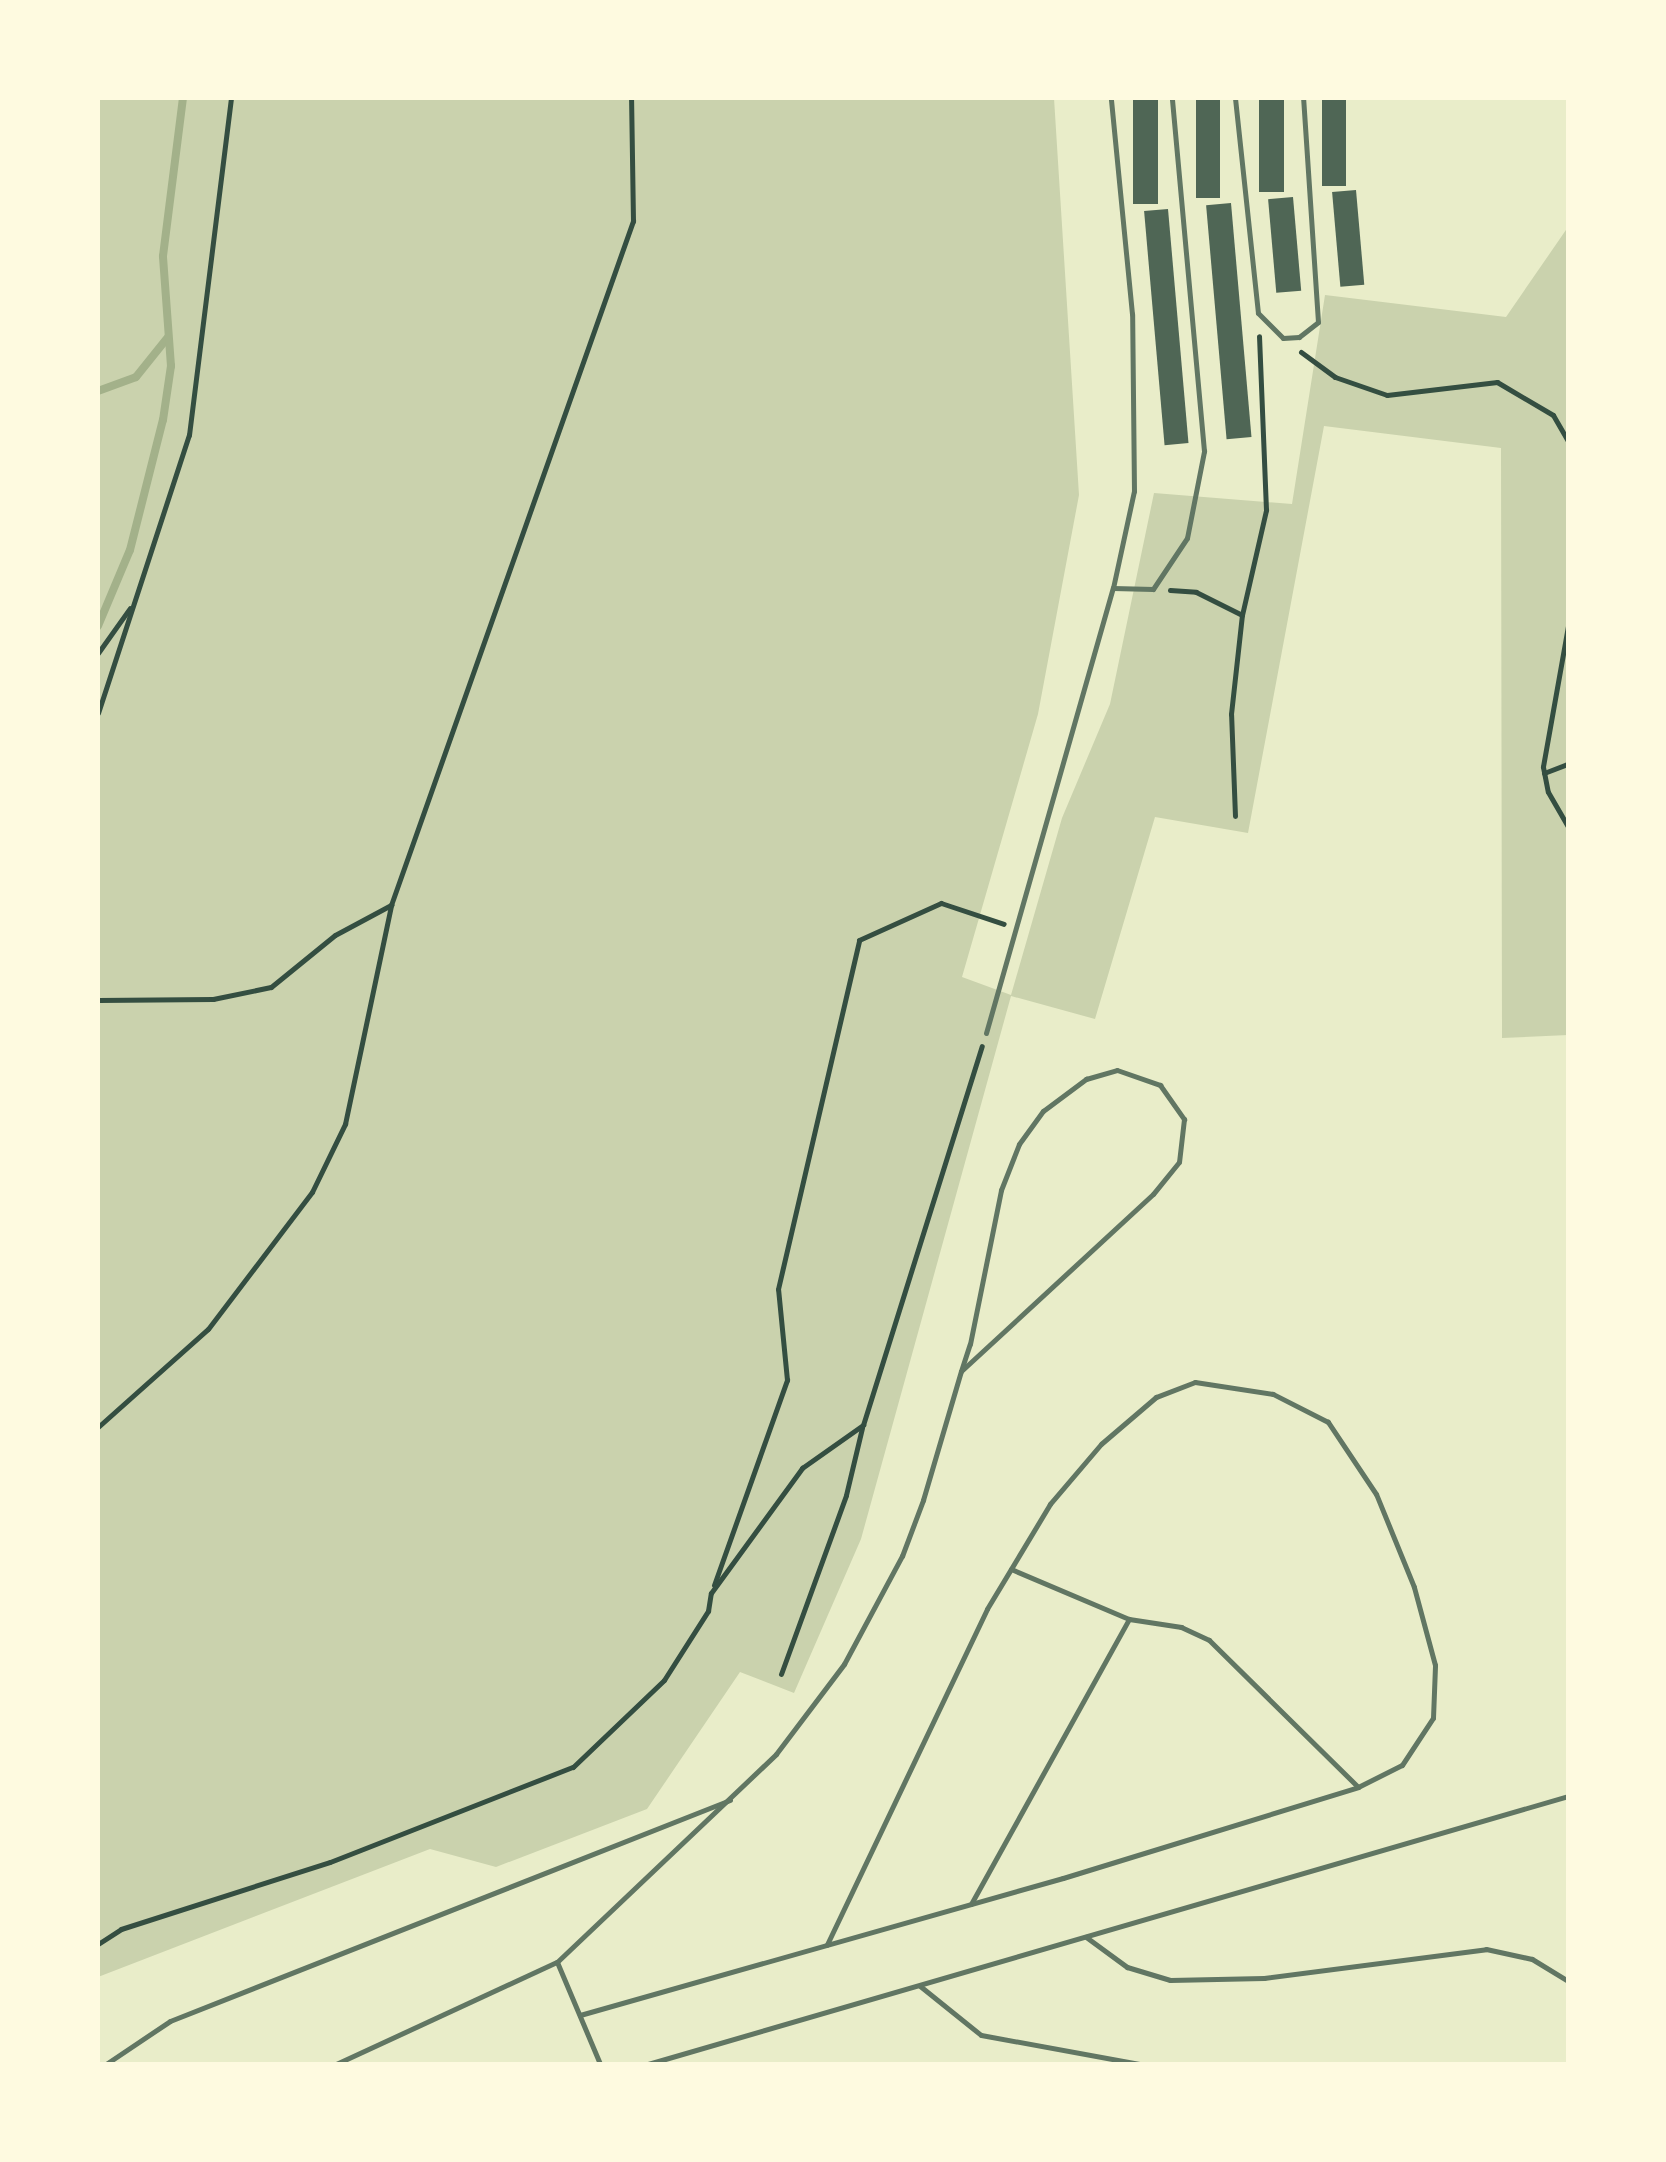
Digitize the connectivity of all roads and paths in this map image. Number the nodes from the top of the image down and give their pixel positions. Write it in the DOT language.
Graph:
graph roads {
  1 [pos="231,98"];
  2 [pos="631,98"];
  3 [pos="1110,98"];
  4 [pos="1172,98"];
  5 [pos="1235,98"];
  6 [pos="1303,98"];
  7 [pos="1258,313"];
  8 [pos="1282,338"];
  9 [pos="1568,442"];
  10 [pos="1113,588"];
  11 [pos="1153,589"];
  12 [pos="135,601"];
  13 [pos="1242,615"];
  14 [pos="1568,626"];
  15 [pos="98,653"];
  16 [pos="98,713"];
  17 [pos="1568,764"];
  18 [pos="1544,773"];
  19 [pos="1235,816"];
  20 [pos="1568,826"];
  21 [pos="391,905"];
  22 [pos="1016,928"];
  23 [pos="98,1000"];
  24 [pos="986,1033"];
  25 [pos="960,1371"];
  26 [pos="862,1425"];
  27 [pos="98,1427"];
  28 [pos="1010,1569"];
  29 [pos="711,1593"];
  30 [pos="1129,1619"];
  31 [pos="780,1674"];
  32 [pos="1358,1787"];
  33 [pos="1568,1796"];
  34 [pos="732,1798"];
  35 [pos="971,1904"];
  36 [pos="1086,1937"];
  37 [pos="98,1944"];
  38 [pos="827,1945"];
  39 [pos="557,1962"];
  40 [pos="1568,1982"];
  41 [pos="920,1986"];
  42 [pos="580,2015"];
  43 [pos="106,2064"];
  44 [pos="336,2064"];
  45 [pos="600,2064"];
  46 [pos="648,2064"];
  47 [pos="1139,2064"];
  1 -- 12 [label="path"];
  2 -- 21 [label="path"];
  3 -- 10 [label="lane"];
  4 -- 11 [label="lane"];
  5 -- 7 [label="lane"];
  6 -- 8 [label="lane"];
  7 -- 8 [label="lane"];
  7 -- 13 [label="path"];
  8 -- 9 [label="path"];
  10 -- 11 [label="lane"];
  10 -- 22 [label="lane"];
  11 -- 13 [label="path"];
  12 -- 15 [label="path"];
  12 -- 16 [label="path"];
  13 -- 19 [label="path"];
  14 -- 18 [label="path"];
  17 -- 18 [label="path"];
  18 -- 20 [label="path"];
  21 -- 23 [label="path"];
  21 -- 27 [label="path"];
  22 -- 24 [label="lane"];
  22 -- 29 [label="path"];
  24 -- 26 [label="path"];
  25 -- 25 [label="lane"];
  25 -- 34 [label="lane"];
  26 -- 29 [label="path"];
  26 -- 31 [label="path"];
  28 -- 30 [label="lane"];
  28 -- 32 [label="lane"];
  28 -- 38 [label="lane"];
  29 -- 37 [label="path"];
  30 -- 32 [label="lane"];
  30 -- 35 [label="lane"];
  32 -- 35 [label="lane"];
  33 -- 36 [label="lane"];
  34 -- 39 [label="lane"];
  34 -- 43 [label="lane"];
  35 -- 38 [label="lane"];
  36 -- 40 [label="lane"];
  36 -- 41 [label="lane"];
  38 -- 42 [label="lane"];
  39 -- 42 [label="lane"];
  39 -- 44 [label="lane"];
  41 -- 46 [label="lane"];
  41 -- 47 [label="lane"];
  42 -- 45 [label="lane"];
}
